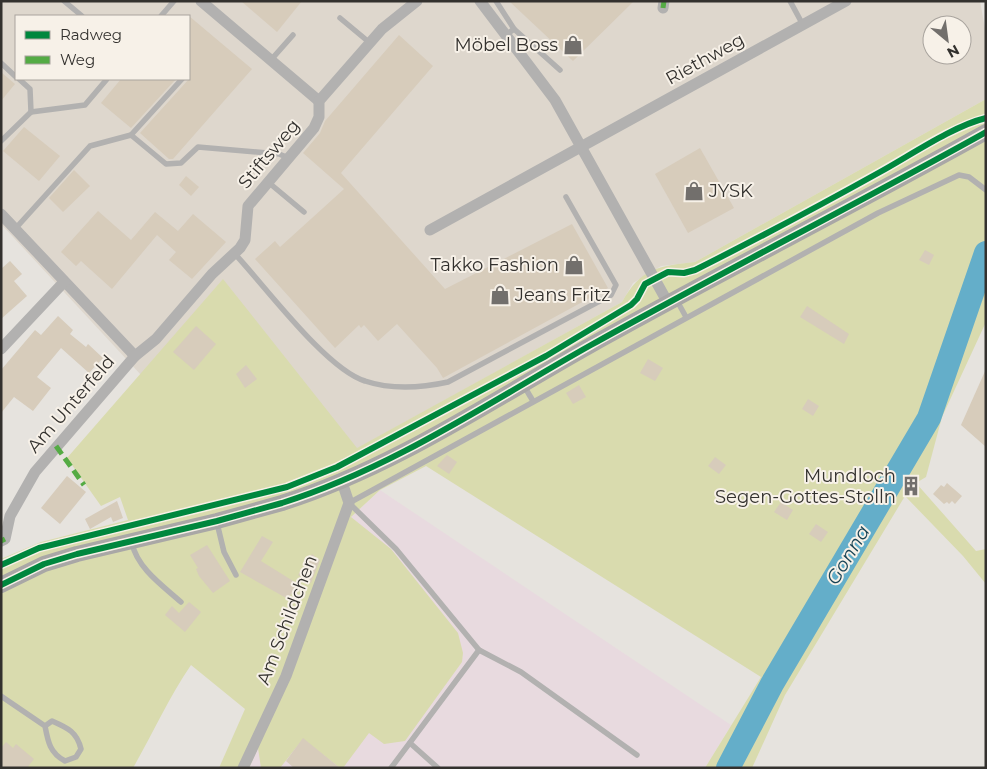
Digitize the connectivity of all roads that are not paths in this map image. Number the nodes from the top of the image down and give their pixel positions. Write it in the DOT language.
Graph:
graph roads {
  1 [pos="64,1"];
  2 [pos="174,1"];
  3 [pos="201,1"];
  4 [pos="417,1"];
  5 [pos="480,1"];
  6 [pos="496,1"];
  7 [pos="790,1"];
  8 [pos="846,1"];
  9 [pos="81,15"];
  10 [pos="163,15"];
  11 [pos="340,18"];
  12 [pos="803,25"];
  13 [pos="510,32"];
  14 [pos="293,35"];
  15 [pos="370,43"];
  16 [pos="270,61"];
  17 [pos="1,63"];
  18 [pos="560,70"];
  19 [pos="15,76"];
  20 [pos="19,80"];
  21 [pos="106,80"];
  22 [pos="181,80"];
  23 [pos="319,101"];
  24 [pos="31,112"];
  25 [pos="986,132"];
  26 [pos="131,135"];
  27 [pos="1,141"];
  28 [pos="582,148"];
  29 [pos="289,158"];
  30 [pos="268,182"];
  31 [pos="986,190"];
  32 [pos="566,197"];
  33 [pos="304,212"];
  34 [pos="1,214"];
  35 [pos="15,229"];
  36 [pos="430,230"];
  37 [pos="235,254"];
  38 [pos="64,282"];
  39 [pos="672,300"];
  40 [pos="686,317"];
  41 [pos="1,349"];
  42 [pos="134,356"];
  43 [pos="523,385"];
  44 [pos="533,401"];
  45 [pos="342,482"];
  46 [pos="349,503"];
  47 [pos="217,521"];
  48 [pos="3,540"];
  49 [pos="132,542"];
  50 [pos="236,575"];
  51 [pos="1,585"];
  52 [pos="181,602"];
  53 [pos="479,650"];
  54 [pos="1,696"];
  55 [pos="45,726"];
  56 [pos="410,743"];
  57 [pos="637,755"];
  58 [pos="245,767"];
  59 [pos="391,768"];
  60 [pos="438,768"];
  1 -- 9 [label="lane"];
  2 -- 10 [label="lane"];
  3 -- 16 [label="street"];
  4 -- 15 [label="street"];
  5 -- 13 [label="street"];
  6 -- 13 [label="lane"];
  7 -- 12 [label="lane"];
  8 -- 12 [label="street, Riethweg"];
  11 -- 15 [label="lane"];
  12 -- 28 [label="street, Riethweg"];
  13 -- 18 [label="lane"];
  13 -- 28 [label="street"];
  14 -- 16 [label="lane"];
  15 -- 23 [label="street"];
  16 -- 23 [label="street"];
  17 -- 19 [label="lane"];
  20 -- 24 [label="lane"];
  21 -- 24 [label="lane"];
  22 -- 26 [label="lane"];
  23 -- 29 [label="street, Stiftsweg"];
  24 -- 27 [label="lane"];
  25 -- 39 [label="main road"];
  26 -- 29 [label="lane"];
  26 -- 35 [label="lane"];
  28 -- 36 [label="street, Riethweg"];
  28 -- 39 [label="street"];
  29 -- 30 [label="street, Stiftsweg"];
  30 -- 33 [label="lane"];
  30 -- 37 [label="street, Stiftsweg"];
  31 -- 40 [label="lane"];
  32 -- 37 [label="lane"];
  34 -- 35 [label="street, Am Unterfeld"];
  35 -- 38 [label="street, Am Unterfeld"];
  37 -- 42 [label="street, Stiftsweg"];
  38 -- 41 [label="street"];
  38 -- 42 [label="street, Am Unterfeld"];
  39 -- 40 [label="lane"];
  39 -- 43 [label="main road"];
  40 -- 44 [label="lane"];
  42 -- 48 [label="street, Am Unterfeld"];
  43 -- 44 [label="lane"];
  43 -- 45 [label="main road"];
  44 -- 46 [label="lane"];
  45 -- 46 [label="street"];
  45 -- 47 [label="main road"];
  46 -- 53 [label="lane"];
  46 -- 58 [label="street, Am Schildchen"];
  47 -- 49 [label="main road"];
  47 -- 50 [label="lane"];
  49 -- 51 [label="main road"];
  49 -- 52 [label="lane"];
  53 -- 56 [label="lane"];
  53 -- 57 [label="lane"];
  54 -- 55 [label="lane"];
  55 -- 55 [label="lane"];
  56 -- 59 [label="lane"];
  56 -- 60 [label="lane"];
}
